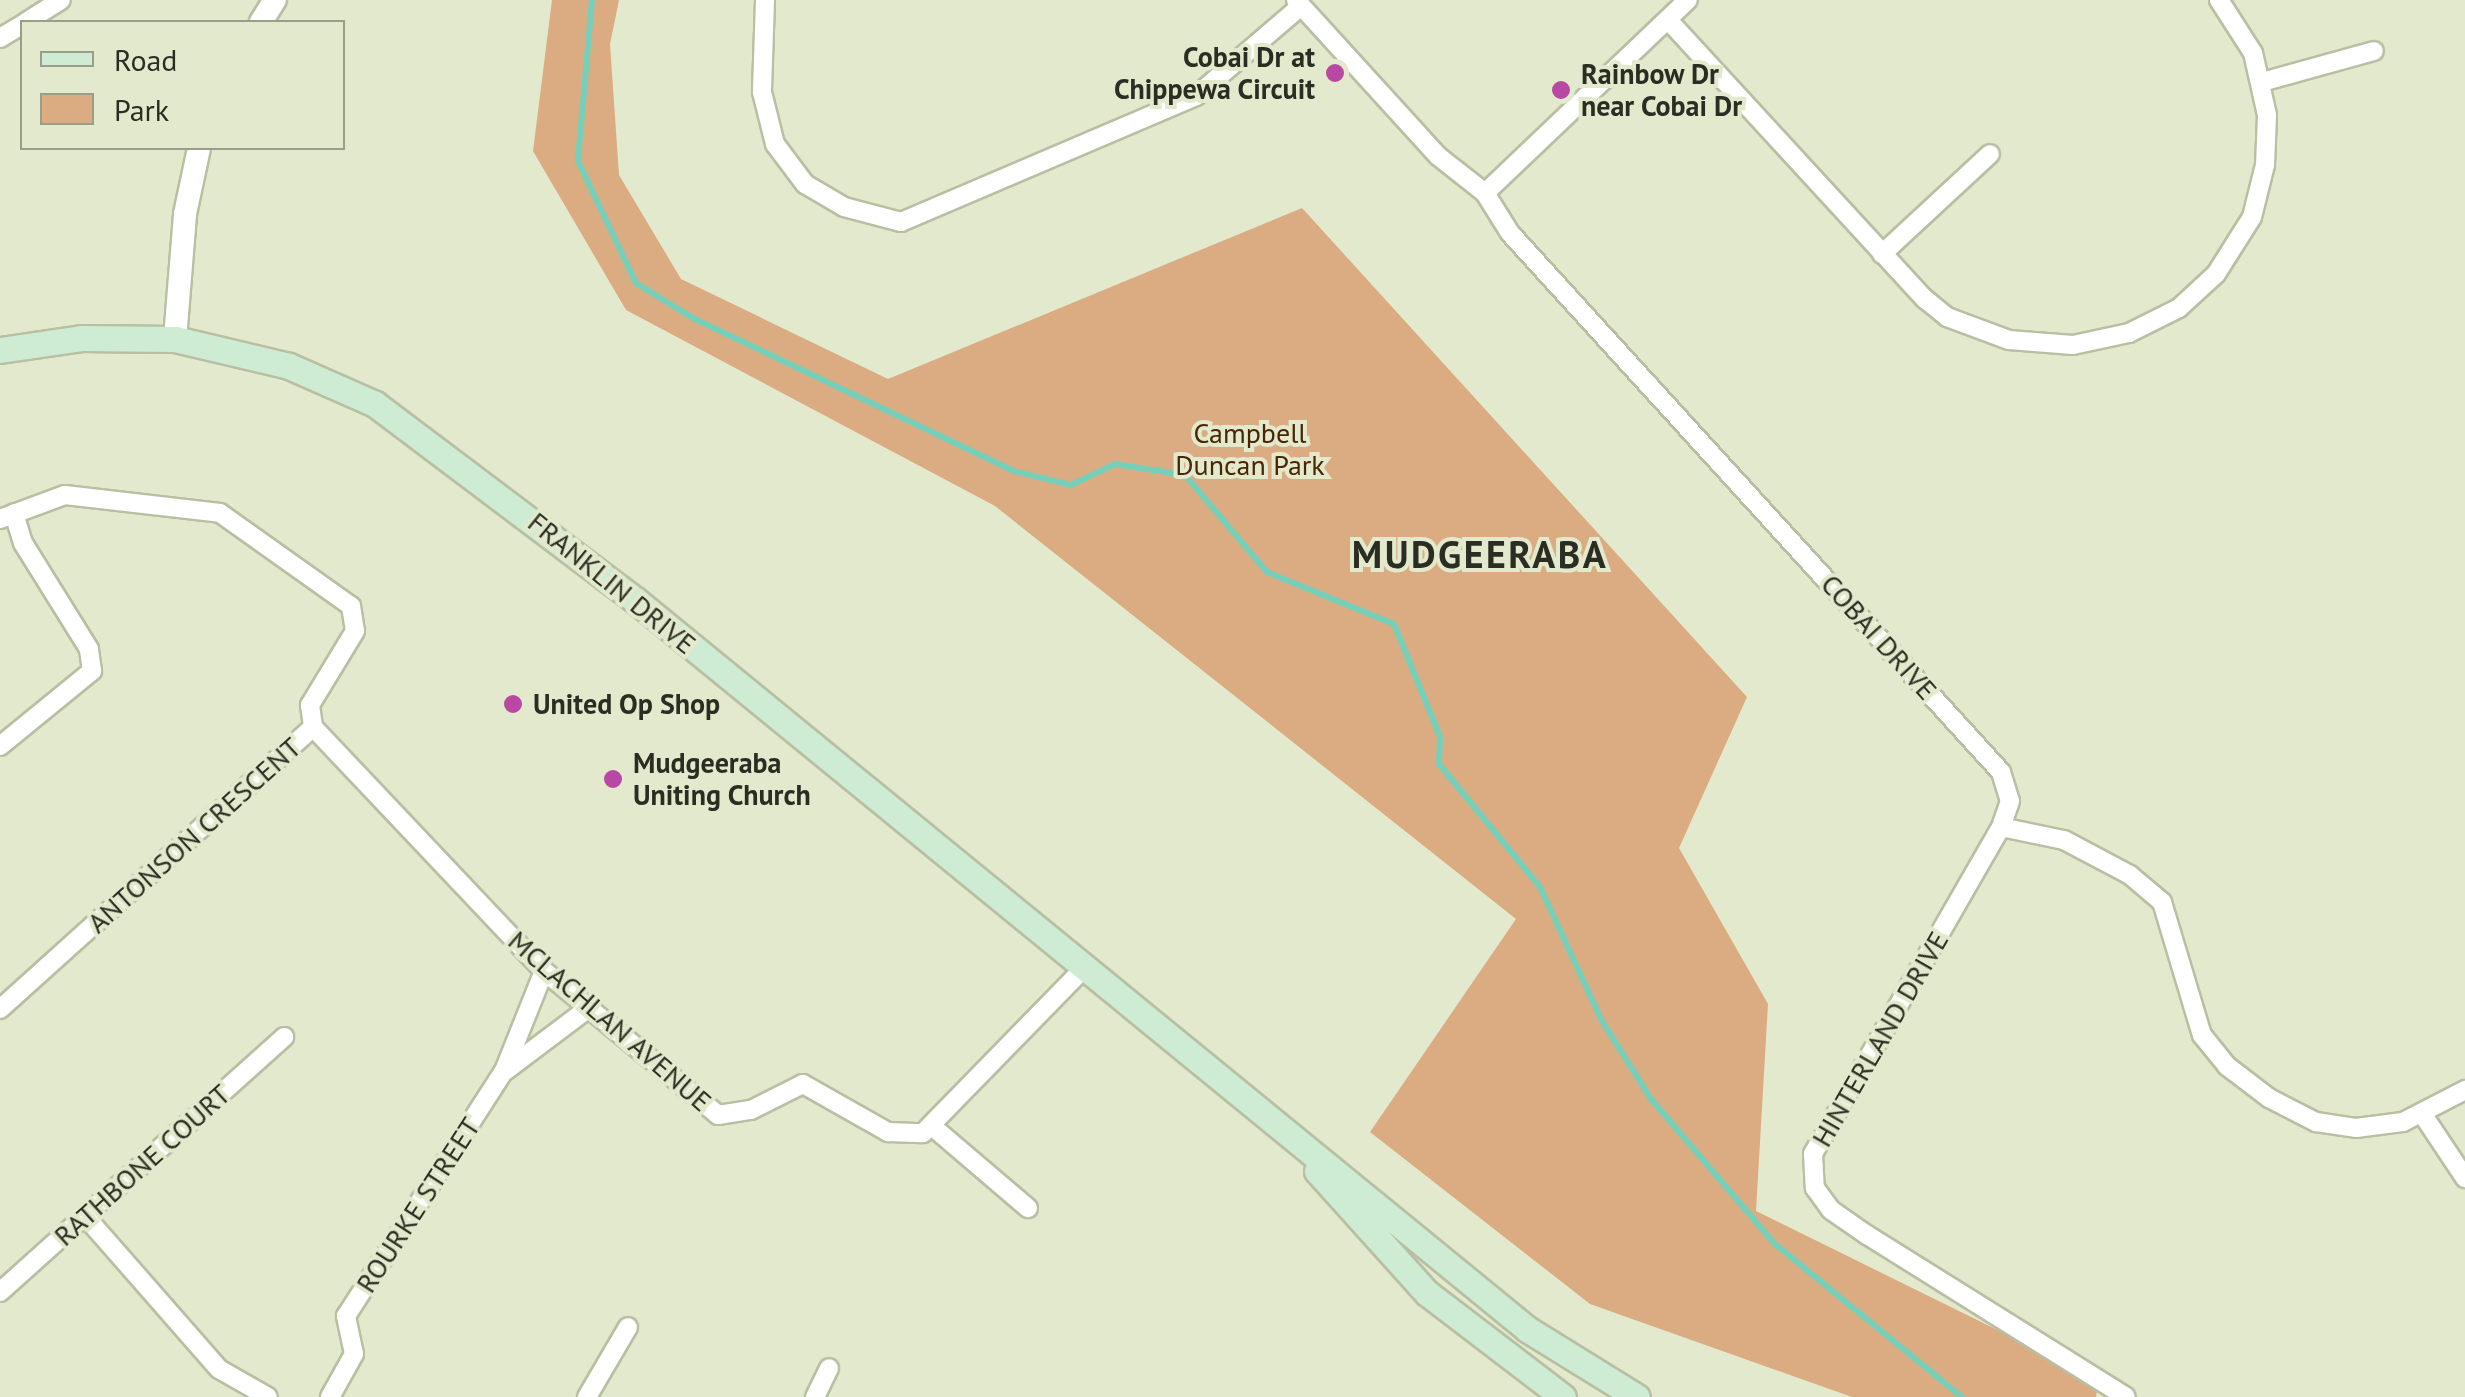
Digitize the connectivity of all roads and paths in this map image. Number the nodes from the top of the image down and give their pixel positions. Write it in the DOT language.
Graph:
graph roads {
  1 [pos="60,0"];
  2 [pos="765,0"];
  3 [pos="1688,0"];
  4 [pos="2219,0"];
  5 [pos="1298,3"];
  6 [pos="30,20"];
  7 [pos="1670,22"];
  8 [pos="2374,51"];
  9 [pos="2262,82"];
  10 [pos="199,150"];
  11 [pos="1990,154"];
  12 [pos="1485,192"];
  13 [pos="1882,254"];
  14 [pos="175,339"];
  15 [pos="0,350"];
  16 [pos="7,516"];
  17 [pos="314,727"];
  18 [pos="0,746"];
  19 [pos="2001,827"];
  20 [pos="1084,968"];
  21 [pos="544,971"];
  22 [pos="590,1007"];
  23 [pos="0,1010"];
  24 [pos="284,1037"];
  25 [pos="504,1071"];
  26 [pos="2465,1090"];
  27 [pos="2423,1115"];
  28 [pos="933,1126"];
  29 [pos="1281,1130"];
  30 [pos="2465,1178"];
  31 [pos="1028,1208"];
  32 [pos="86,1216"];
  33 [pos="0,1292"];
  34 [pos="628,1327"];
  35 [pos="829,1368"];
  36 [pos="1555,1394"];
  37 [pos="268,1397"];
  38 [pos="330,1397"];
  39 [pos="588,1397"];
  40 [pos="815,1397"];
  41 [pos="1637,1397"];
  42 [pos="2126,1397"];
  1 -- 6 [label="street"];
  2 -- 5 [label="street"];
  3 -- 7 [label="street"];
  4 -- 9 [label="street"];
  5 -- 12 [label="street, COBAI DRIVE"];
  7 -- 12 [label="street"];
  7 -- 13 [label="street"];
  8 -- 9 [label="street"];
  9 -- 13 [label="street"];
  10 -- 14 [label="street"];
  11 -- 13 [label="street"];
  12 -- 19 [label="street, COBAI DRIVE"];
  14 -- 15 [label="main road, FRANKLIN DRIVE"];
  14 -- 20 [label="main road, FRANKLIN DRIVE"];
  16 -- 17 [label="street, ANTONSON CRESCENT"];
  16 -- 18 [label="street"];
  17 -- 21 [label="street, MCLACHLAN AVENUE"];
  17 -- 23 [label="street, ANTONSON CRESCENT"];
  19 -- 27 [label="street"];
  19 -- 42 [label="street, HINTERLAND DRIVE"];
  20 -- 28 [label="street"];
  20 -- 29 [label="main road, FRANKLIN DRIVE"];
  21 -- 22 [label="street, MCLACHLAN AVENUE"];
  21 -- 25 [label="street, ROURKE STREET"];
  22 -- 25 [label="street, ROURKE STREET"];
  22 -- 28 [label="street, MCLACHLAN AVENUE"];
  24 -- 32 [label="street, RATHBONE COURT"];
  25 -- 38 [label="street, ROURKE STREET"];
  26 -- 27 [label="street"];
  27 -- 30 [label="street"];
  28 -- 31 [label="street"];
  29 -- 36 [label="main road"];
  29 -- 41 [label="main road"];
  32 -- 33 [label="street, RATHBONE COURT"];
  32 -- 37 [label="street"];
  34 -- 39 [label="street"];
  35 -- 40 [label="street"];
}
